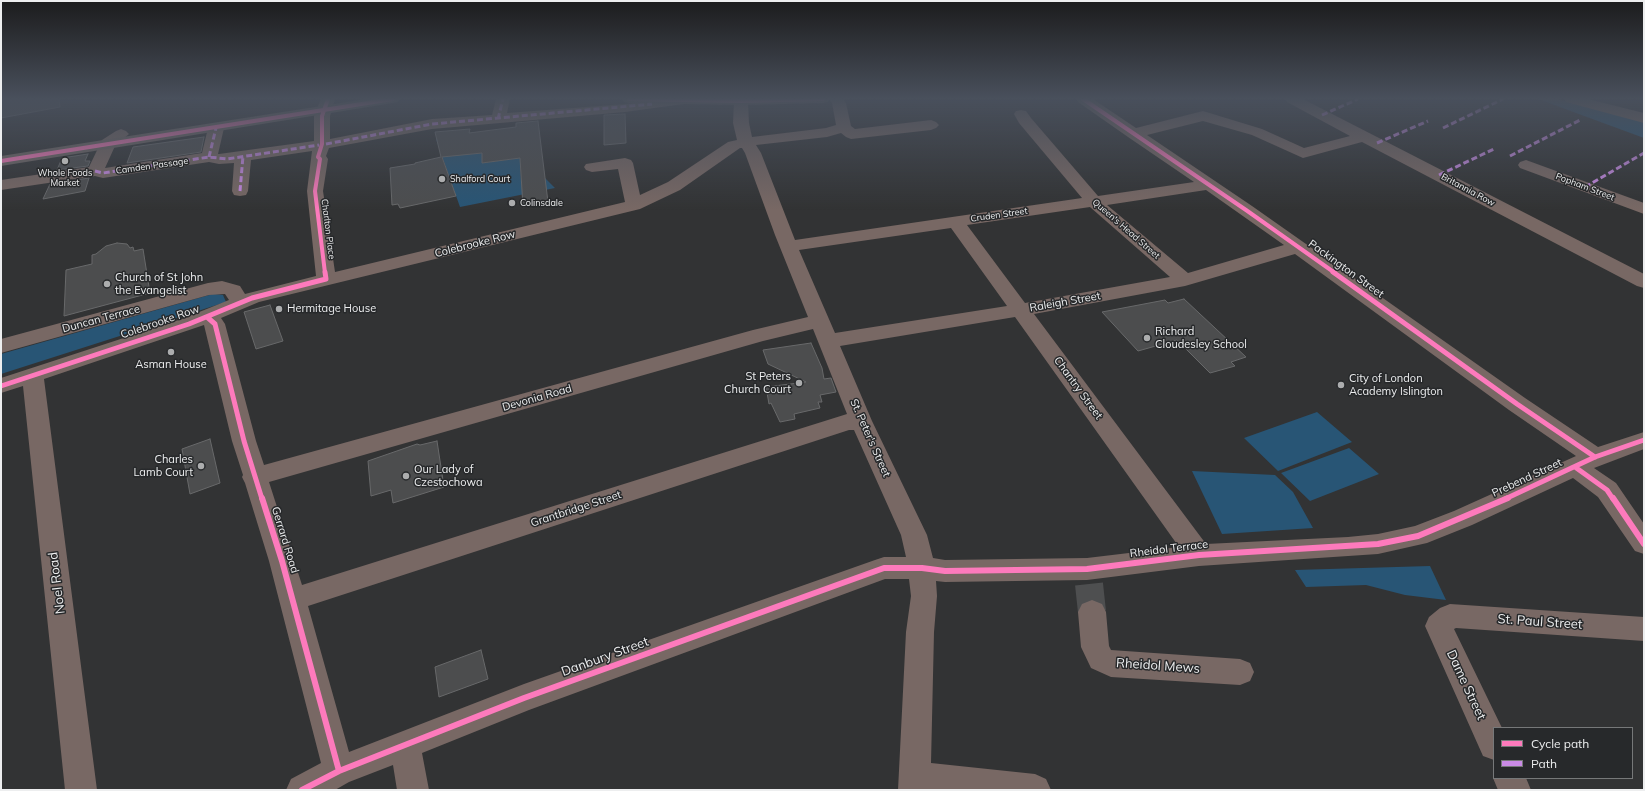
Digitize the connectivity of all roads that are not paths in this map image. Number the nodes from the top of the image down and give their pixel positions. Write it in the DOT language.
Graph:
graph roads {
  1 [pos="134,136"];
  2 [pos="143,136"];
  3 [pos="214,136"];
  4 [pos="322,136"];
  5 [pos="366,136"];
  6 [pos="744,136"];
  7 [pos="795,136"];
  8 [pos="1035,136"];
  9 [pos="1136,136"];
  10 [pos="1266,136"];
  11 [pos="1363,137"];
  12 [pos="115,139"];
  13 [pos="746,142"];
  14 [pos="1,154"];
  15 [pos="243,156"];
  16 [pos="209,158"];
  17 [pos="1,161"];
  18 [pos="1526,165"];
  19 [pos="592,167"];
  20 [pos="95,171"];
  21 [pos="1,185"];
  22 [pos="1209,185"];
  23 [pos="240,191"];
  24 [pos="1094,202"];
  25 [pos="634,205"];
  26 [pos="1644,209"];
  27 [pos="955,221"];
  28 [pos="789,246"];
  29 [pos="1298,247"];
  30 [pos="326,279"];
  31 [pos="1184,280"];
  32 [pos="1644,282"];
  33 [pos="242,301"];
  34 [pos="1021,310"];
  35 [pos="207,316"];
  36 [pos="824,331"];
  37 [pos="1,346"];
  38 [pos="33,375"];
  39 [pos="1,386"];
  40 [pos="861,421"];
  41 [pos="1644,440"];
  42 [pos="1585,462"];
  43 [pos="254,477"];
  44 [pos="1418,536"];
  45 [pos="1644,544"];
  46 [pos="1199,555"];
  47 [pos="922,568"];
  48 [pos="292,600"];
  49 [pos="1092,612"];
  50 [pos="1439,626"];
  51 [pos="1644,629"];
  52 [pos="1240,672"];
  53 [pos="1493,743"];
  54 [pos="404,745"];
  55 [pos="339,771"];
  56 [pos="1510,779"];
  57 [pos="914,783"];
  58 [pos="81,790"];
  59 [pos="302,790"];
  60 [pos="413,790"];
  61 [pos="1034,790"];
  62 [pos="1515,790"];
  1 -- 12 [label="highway"];
  2 -- 12 [label="highway"];
  3 -- 16 [label="street"];
  4 -- 30 [label="street, Charlton Place"];
  5 -- 15 [label="street, Camden Passage"];
  6 -- 13 [label="street, St. Peter's Street"];
  7 -- 13 [label="street, Colebrooke Row"];
  8 -- 24 [label="street, Queen's Head Street"];
  9 -- 22 [label="street, Packington Street"];
  10 -- 11 [label="street"];
  11 -- 32 [label="street, Britannia Row"];
  12 -- 14 [label="highway"];
  12 -- 17 [label="highway"];
  12 -- 20 [label="street"];
  13 -- 25 [label="street, Colebrooke Row"];
  13 -- 28 [label="street, St. Peter's Street"];
  15 -- 16 [label="street, Camden Passage"];
  15 -- 23 [label="street"];
  16 -- 20 [label="street, Camden Passage"];
  18 -- 26 [label="street, Popham Street"];
  19 -- 25 [label="street"];
  20 -- 21 [label="street, Camden Passage"];
  22 -- 24 [label="street, Cruden Street"];
  22 -- 29 [label="street, Packington Street"];
  24 -- 27 [label="street, Cruden Street"];
  24 -- 31 [label="street, Queen's Head Street"];
  25 -- 30 [label="street, Colebrooke Row"];
  27 -- 28 [label="street, Cruden Street"];
  27 -- 34 [label="street, Chantry Street"];
  28 -- 36 [label="street, St. Peter's Street"];
  29 -- 31 [label="street, Raleigh Street"];
  29 -- 42 [label="street, Packington Street"];
  30 -- 33 [label="street, Colebrooke Row"];
  31 -- 34 [label="street, Raleigh Street"];
  33 -- 35 [label="street, Colebrooke Row"];
  33 -- 37 [label="street, Duncan Terrace"];
  34 -- 36 [label="street, Raleigh Street"];
  34 -- 46 [label="street, Chantry Street"];
  35 -- 38 [label="street, Colebrooke Row"];
  35 -- 43 [label="street, Gerrard Road"];
  36 -- 40 [label="street, St. Peter's Street"];
  36 -- 43 [label="street, Devonia Road"];
  38 -- 39 [label="street, Colebrooke Row"];
  38 -- 58 [label="street, Noel Road"];
  40 -- 47 [label="street, St. Peter's Street"];
  40 -- 48 [label="street, Grantbridge Street"];
  41 -- 42 [label="street, Prebend Street"];
  42 -- 44 [label="street, Prebend Street"];
  42 -- 45 [label="street, Packington Street"];
  43 -- 48 [label="street, Gerrard Road"];
  44 -- 46 [label="street, Rheidol Terrace"];
  46 -- 47 [label="street, Rheidol Terrace"];
  47 -- 54 [label="street, Danbury Street"];
  47 -- 57 [label="street, St. Peter's Street"];
  48 -- 55 [label="street, Gerrard Road"];
  49 -- 52 [label="street, Rheidol Mews"];
  50 -- 51 [label="street, St. Paul Street"];
  50 -- 53 [label="street, Dame Street"];
  54 -- 55 [label="street, Danbury Street"];
  54 -- 60 [label="street"];
  55 -- 59 [label="street, Danbury Street"];
  56 -- 62 [label="street"];
  57 -- 61 [label="street"];
}
